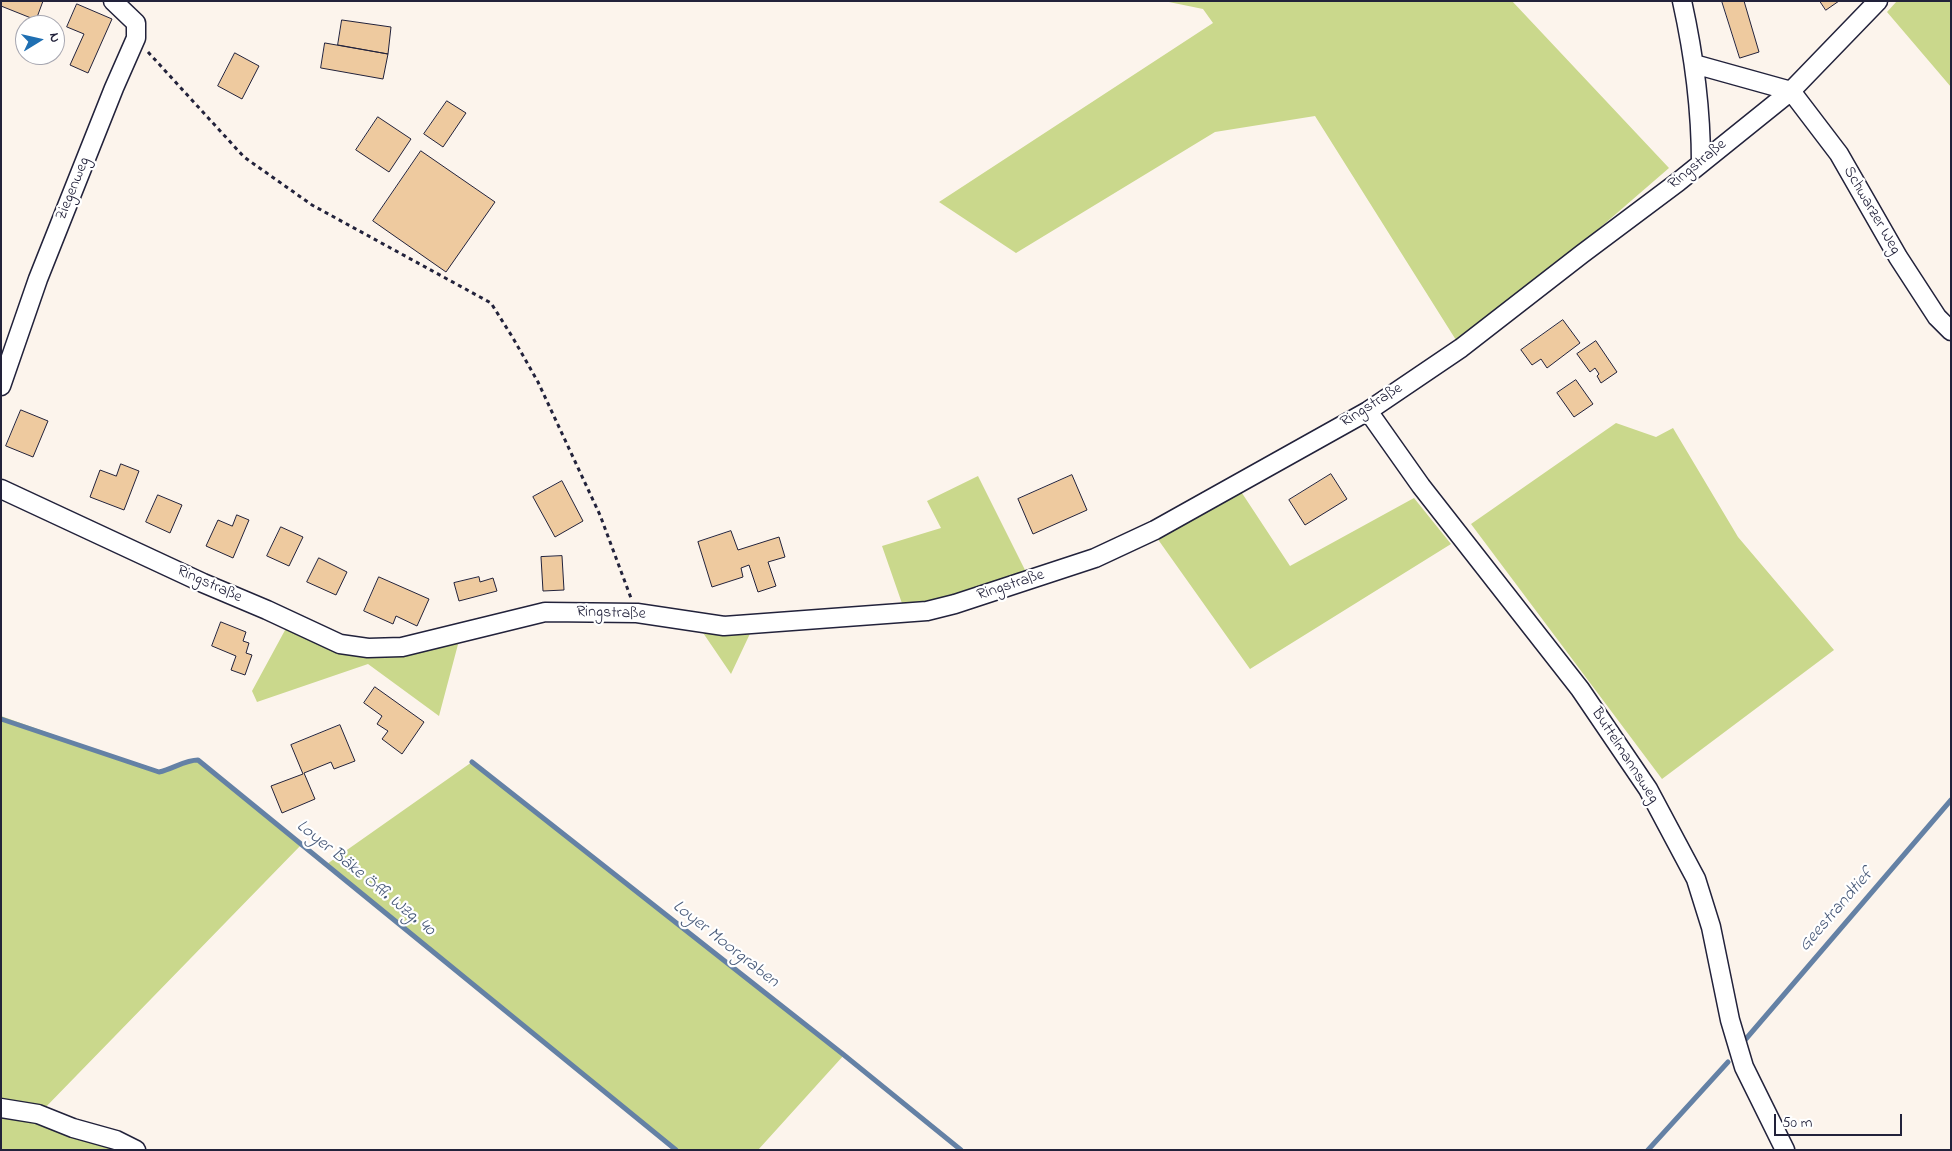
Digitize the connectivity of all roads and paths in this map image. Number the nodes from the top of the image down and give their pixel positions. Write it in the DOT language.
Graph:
graph roads {
  1 [pos="113,1"];
  2 [pos="1682,1"];
  3 [pos="1878,1"];
  4 [pos="136,38"];
  5 [pos="1694,64"];
  6 [pos="1791,91"];
  7 [pos="1701,163"];
  8 [pos="1951,331"];
  9 [pos="1,386"];
  10 [pos="1368,411"];
  11 [pos="1,489"];
  12 [pos="637,613"];
  13 [pos="1,1108"];
  14 [pos="136,1150"];
  15 [pos="1785,1150"];
  1 -- 4 [label="street"];
  2 -- 5 [label="street"];
  3 -- 6 [label="street, Ringstraße"];
  4 -- 9 [label="street, Ziegenweg"];
  4 -- 12 [label="path"];
  5 -- 6 [label="street"];
  5 -- 7 [label="street"];
  6 -- 7 [label="street, Ringstraße"];
  6 -- 8 [label="street, Schwarzer Weg"];
  7 -- 10 [label="street, Ringstraße"];
  10 -- 12 [label="street, Ringstraße"];
  10 -- 15 [label="street, Buttelmannsweg"];
  11 -- 12 [label="street, Ringstraße"];
  13 -- 14 [label="street"];
}
